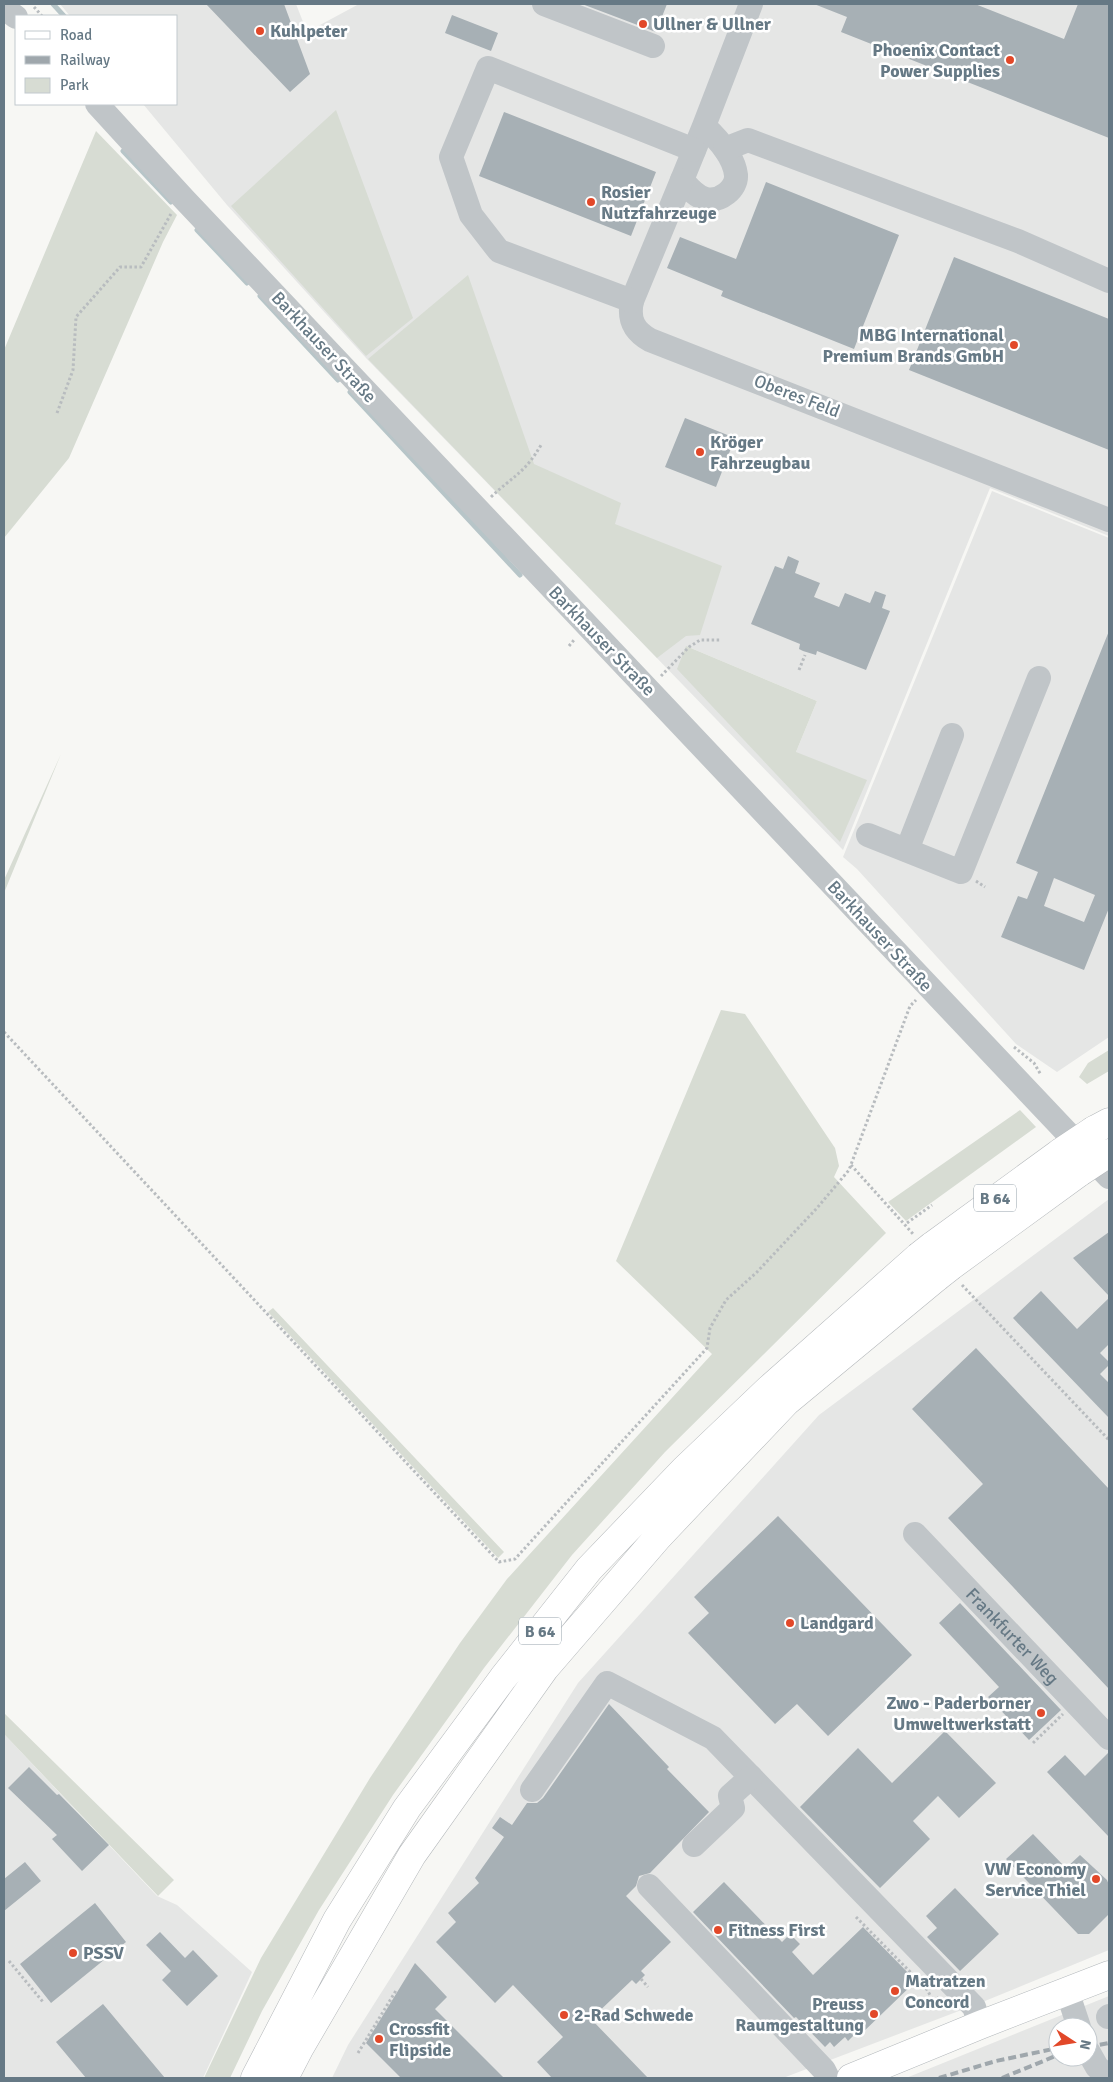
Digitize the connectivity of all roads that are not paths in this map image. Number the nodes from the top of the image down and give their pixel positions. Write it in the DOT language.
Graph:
graph roads {
  1 [pos="13,4"];
  2 [pos="544,4"];
  3 [pos="751,4"];
  4 [pos="4,8"];
  5 [pos="21,15"];
  6 [pos="15,16"];
  7 [pos="653,46"];
  8 [pos="98,105"];
  9 [pos="704,126"];
  10 [pos="725,149"];
  11 [pos="694,150"];
  12 [pos="682,180"];
  13 [pos="1109,281"];
  14 [pos="632,301"];
  15 [pos="1109,520"];
  16 [pos="1039,678"];
  17 [pos="952,734"];
  18 [pos="868,835"];
  19 [pos="906,850"];
  20 [pos="1104,1124"];
  21 [pos="1109,1153"];
  22 [pos="1109,1177"];
  23 [pos="916,1534"];
  24 [pos="1109,1738"];
  25 [pos="751,1777"];
  26 [pos="532,1790"];
  27 [pos="694,1845"];
  28 [pos="649,1886"];
  29 [pos="1109,1975"];
  30 [pos="1067,1991"];
  31 [pos="1076,2017"];
  32 [pos="980,2024"];
  33 [pos="1097,2067"];
  34 [pos="1109,2077"];
  35 [pos="255,2078"];
  36 [pos="284,2078"];
  37 [pos="828,2078"];
  38 [pos="850,2078"];
  1 -- 5 [label="street"];
  2 -- 7 [label="street"];
  3 -- 9 [label="street, Oberes Feld"];
  4 -- 6 [label="street"];
  8 -- 22 [label="street, Barkhauser Straße"];
  9 -- 10 [label="street"];
  9 -- 11 [label="street, Oberes Feld"];
  10 -- 12 [label="street"];
  10 -- 13 [label="street"];
  11 -- 12 [label="street, Oberes Feld"];
  11 -- 14 [label="street"];
  12 -- 14 [label="street, Oberes Feld"];
  14 -- 15 [label="street, Oberes Feld"];
  16 -- 19 [label="street"];
  17 -- 19 [label="street"];
  18 -- 19 [label="street"];
  20 -- 35 [label="main road, B 64, bridge"];
  21 -- 36 [label="main road, B 64, bridge"];
  23 -- 24 [label="street, Frankfurter Weg"];
  25 -- 26 [label="street"];
  25 -- 27 [label="street"];
  25 -- 32 [label="street"];
  28 -- 37 [label="street"];
  29 -- 30 [label="main road"];
  30 -- 31 [label="street"];
  30 -- 32 [label="main road"];
  32 -- 38 [label="main road"];
  33 -- 34 [label="street"];
}
